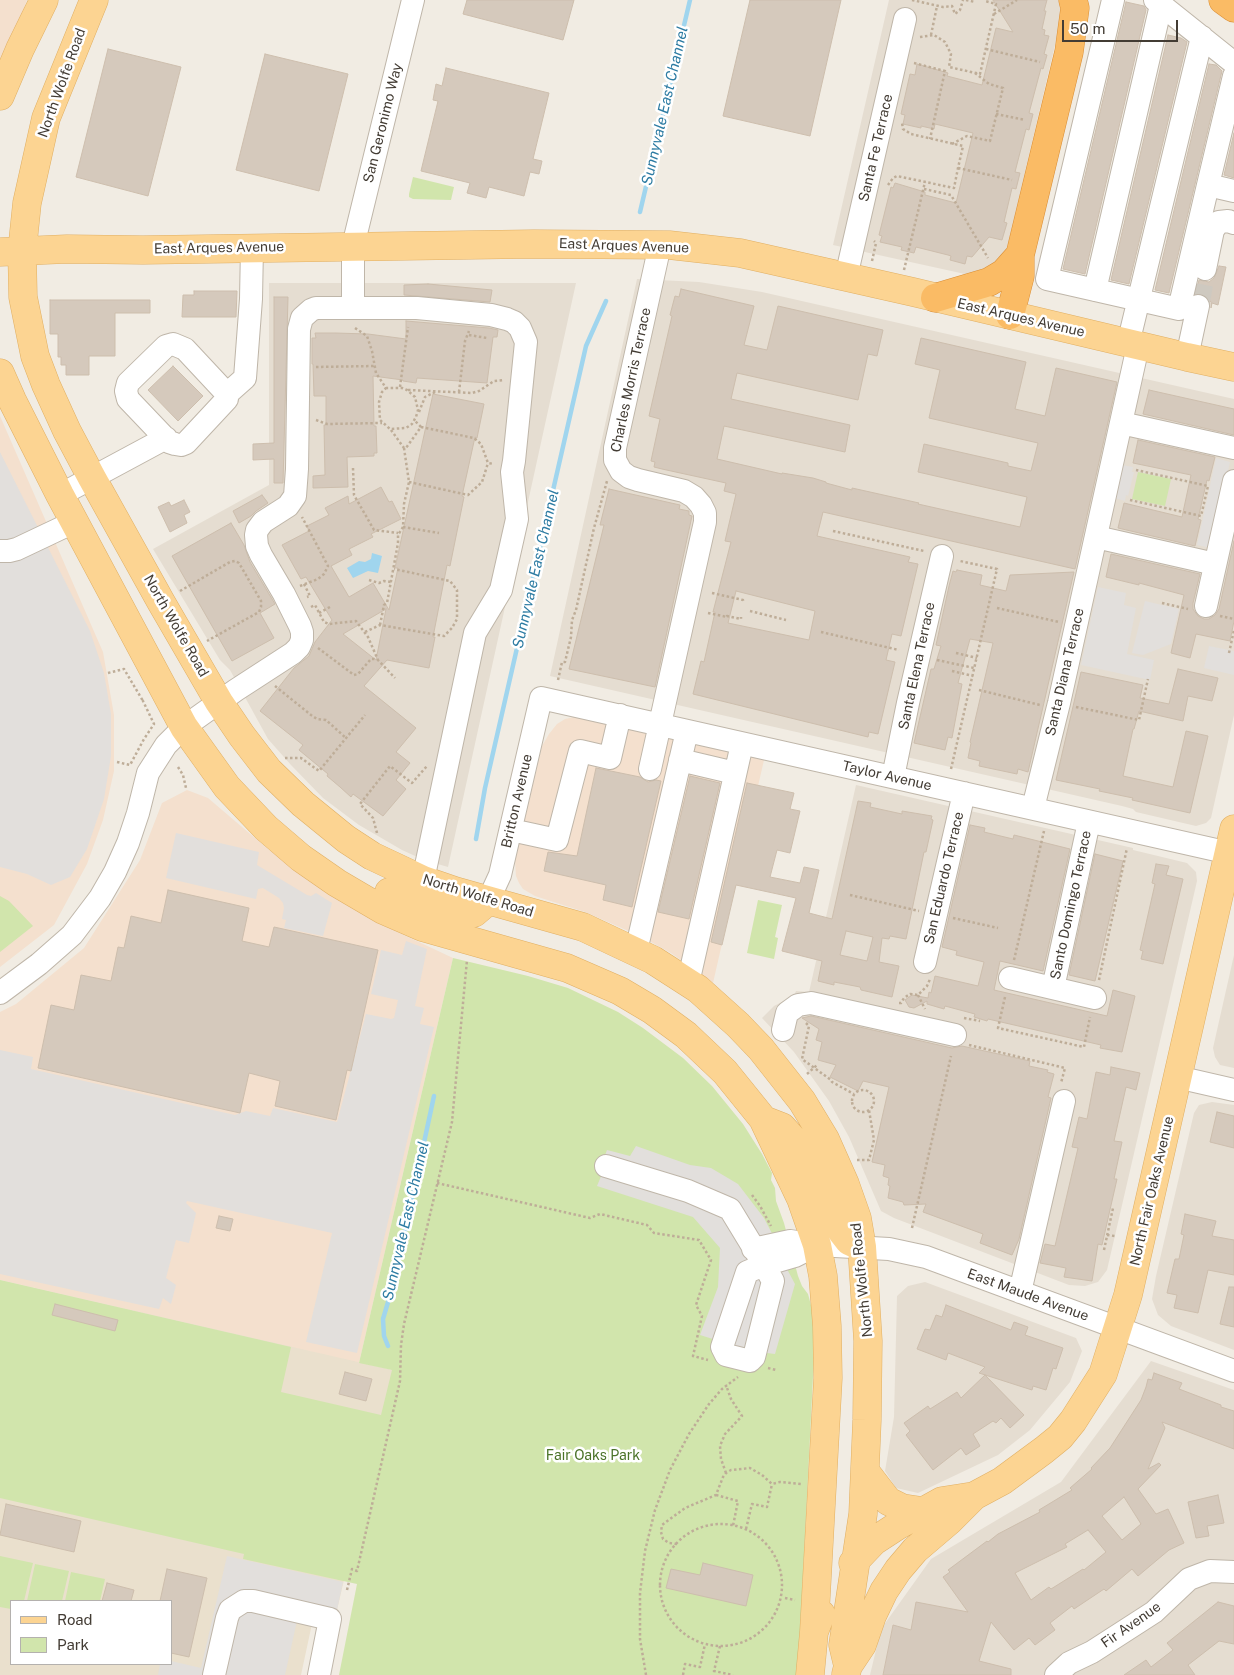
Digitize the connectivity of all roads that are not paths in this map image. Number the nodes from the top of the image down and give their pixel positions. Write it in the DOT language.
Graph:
graph roads {
  1 [pos="44,0"];
  2 [pos="94,0"];
  3 [pos="413,0"];
  4 [pos="1073,0"];
  5 [pos="1113,0"];
  6 [pos="1223,0"];
  7 [pos="1158,3"];
  8 [pos="1234,8"];
  9 [pos="909,10"];
  10 [pos="1202,37"];
  11 [pos="1234,63"];
  12 [pos="1234,76"];
  13 [pos="0,96"];
  14 [pos="1208,185"];
  15 [pos="1234,191"];
  16 [pos="1234,223"];
  17 [pos="660,245"];
  18 [pos="353,246"];
  19 [pos="252,247"];
  20 [pos="11,252"];
  21 [pos="1020,254"];
  22 [pos="1205,269"];
  23 [pos="856,279"];
  24 [pos="1094,290"];
  25 [pos="935,298"];
  26 [pos="1139,300"];
  27 [pos="1198,306"];
  28 [pos="352,308"];
  29 [pos="1010,315"];
  30 [pos="1133,345"];
  31 [pos="1187,358"];
  32 [pos="1234,367"];
  33 [pos="0,373"];
  34 [pos="227,394"];
  35 [pos="1121,423"];
  36 [pos="166,438"];
  37 [pos="1234,448"];
  38 [pos="92,478"];
  39 [pos="1234,481"];
  40 [pos="60,495"];
  41 [pos="74,522"];
  42 [pos="1096,537"];
  43 [pos="0,551"];
  44 [pos="942,556"];
  45 [pos="1215,564"];
  46 [pos="1206,606"];
  47 [pos="541,698"];
  48 [pos="220,702"];
  49 [pos="620,715"];
  50 [pos="660,725"];
  51 [pos="184,727"];
  52 [pos="686,731"];
  53 [pos="742,744"];
  54 [pos="680,760"];
  55 [pos="650,769"];
  56 [pos="735,773"];
  57 [pos="893,777"];
  58 [pos="964,793"];
  59 [pos="1033,808"];
  60 [pos="1090,822"];
  61 [pos="511,830"];
  62 [pos="1232,845"];
  63 [pos="422,880"];
  64 [pos="337,883"];
  65 [pos="488,901"];
  66 [pos="636,951"];
  67 [pos="928,969"];
  68 [pos="1010,978"];
  69 [pos="688,983"];
  70 [pos="1053,988"];
  71 [pos="0,993"];
  72 [pos="1095,998"];
  73 [pos="783,1030"];
  74 [pos="957,1045"];
  75 [pos="1177,1077"];
  76 [pos="1234,1090"];
  77 [pos="1062,1094"];
  78 [pos="763,1119"];
  79 [pos="606,1166"];
  80 [pos="817,1245"];
  81 [pos="862,1247"];
  82 [pos="1020,1292"];
  83 [pos="1119,1328"];
  84 [pos="1234,1372"];
  85 [pos="865,1471"];
  86 [pos="974,1496"];
  87 [pos="922,1511"];
  88 [pos="857,1558"];
  89 [pos="1234,1572"];
  90 [pos="814,1632"];
  91 [pos="847,1671"];
  92 [pos="214,1675"];
  93 [pos="318,1675"];
  94 [pos="810,1675"];
  95 [pos="1056,1675"];
  1 -- 13 [label="main road"];
  2 -- 20 [label="main road, North Wolfe Road"];
  3 -- 18 [label="street, San Geronimo Way"];
  4 -- 21 [label="highway"];
  5 -- 24 [label="street"];
  6 -- 8 [label="highway"];
  7 -- 10 [label="street"];
  7 -- 24 [label="street"];
  9 -- 23 [label="street, Santa Fe Terrace"];
  10 -- 11 [label="street"];
  10 -- 26 [label="street, Santa Diana Terrace"];
  12 -- 14 [label="street"];
  14 -- 15 [label="street"];
  14 -- 26 [label="street"];
  16 -- 22 [label="street"];
  17 -- 18 [label="main road, East Arques Avenue"];
  17 -- 23 [label="main road, East Arques Avenue"];
  17 -- 50 [label="street, Charles Morris Terrace"];
  18 -- 19 [label="main road, East Arques Avenue"];
  18 -- 28 [label="street, San Geronimo Way"];
  19 -- 20 [label="main road, East Arques Avenue"];
  19 -- 34 [label="street"];
  20 -- 38 [label="main road, North Wolfe Road"];
  21 -- 25 [label="highway"];
  21 -- 29 [label="highway"];
  23 -- 25 [label="main road, East Arques Avenue"];
  24 -- 26 [label="street"];
  25 -- 29 [label="main road, East Arques Avenue"];
  26 -- 30 [label="street, Santa Diana Terrace"];
  27 -- 31 [label="street"];
  28 -- 48 [label="street"];
  28 -- 63 [label="street"];
  29 -- 30 [label="main road, East Arques Avenue"];
  30 -- 31 [label="main road, East Arques Avenue"];
  30 -- 35 [label="street, Santa Diana Terrace"];
  31 -- 32 [label="main road, East Arques Avenue"];
  33 -- 40 [label="main road"];
  34 -- 36 [label="street"];
  34 -- 36 [label="street"];
  35 -- 37 [label="street"];
  35 -- 42 [label="street, Santa Diana Terrace"];
  36 -- 38 [label="street"];
  38 -- 40 [label="street"];
  38 -- 48 [label="main road, North Wolfe Road"];
  39 -- 45 [label="street"];
  40 -- 41 [label="main road"];
  41 -- 43 [label="street"];
  41 -- 51 [label="main road"];
  42 -- 45 [label="street"];
  42 -- 59 [label="street, Santa Diana Terrace"];
  44 -- 57 [label="street, Santa Elena Terrace"];
  45 -- 46 [label="street"];
  47 -- 49 [label="street, Taylor Avenue"];
  47 -- 61 [label="street, Britton Avenue"];
  48 -- 51 [label="street"];
  48 -- 63 [label="main road, North Wolfe Road"];
  49 -- 50 [label="street, Taylor Avenue"];
  49 -- 61 [label="street"];
  50 -- 52 [label="street, Taylor Avenue"];
  50 -- 55 [label="street, Charles Morris Terrace"];
  51 -- 64 [label="main road"];
  51 -- 71 [label="street"];
  52 -- 53 [label="street, Taylor Avenue"];
  52 -- 54 [label="street"];
  53 -- 56 [label="street"];
  53 -- 57 [label="street, Taylor Avenue"];
  54 -- 56 [label="street"];
  54 -- 66 [label="street"];
  56 -- 69 [label="street"];
  57 -- 58 [label="street, Taylor Avenue"];
  58 -- 59 [label="street, Taylor Avenue"];
  58 -- 67 [label="street, San Eduardo Terrace"];
  59 -- 60 [label="street, Taylor Avenue"];
  60 -- 62 [label="street, Taylor Avenue"];
  60 -- 70 [label="street, Santo Domingo Terrace"];
  61 -- 65 [label="street, Britton Avenue"];
  62 -- 75 [label="main road, North Fair Oaks Avenue"];
  63 -- 65 [label="main road, North Wolfe Road"];
  64 -- 65 [label="main road"];
  64 -- 78 [label="main road"];
  65 -- 66 [label="main road, North Wolfe Road"];
  66 -- 69 [label="main road, North Wolfe Road"];
  68 -- 70 [label="street"];
  69 -- 81 [label="main road, North Wolfe Road"];
  70 -- 72 [label="street"];
  73 -- 74 [label="street"];
  75 -- 76 [label="street"];
  75 -- 83 [label="main road, North Fair Oaks Avenue"];
  77 -- 82 [label="street"];
  78 -- 80 [label="main road"];
  78 -- 81 [label="main road"];
  79 -- 80 [label="street, East Maude Avenue"];
  80 -- 81 [label="street, East Maude Avenue"];
  80 -- 90 [label="main road"];
  81 -- 82 [label="street, East Maude Avenue"];
  81 -- 85 [label="main road, North Wolfe Road"];
  82 -- 83 [label="street, East Maude Avenue"];
  83 -- 84 [label="street, East Maude Avenue"];
  83 -- 86 [label="main road, North Fair Oaks Avenue"];
  85 -- 87 [label="main road"];
  85 -- 88 [label="main road, North Wolfe Road"];
  86 -- 87 [label="main road, North Fair Oaks Avenue"];
  86 -- 91 [label="main road, North Fair Oaks Avenue"];
  87 -- 88 [label="main road, North Fair Oaks Avenue"];
  88 -- 90 [label="main road, North Fair Oaks Avenue"];
  88 -- 91 [label="main road, North Wolfe Road"];
  89 -- 95 [label="street, Fir Avenue"];
  90 -- 94 [label="main road, North Fair Oaks Avenue"];
  92 -- 93 [label="street"];
}
